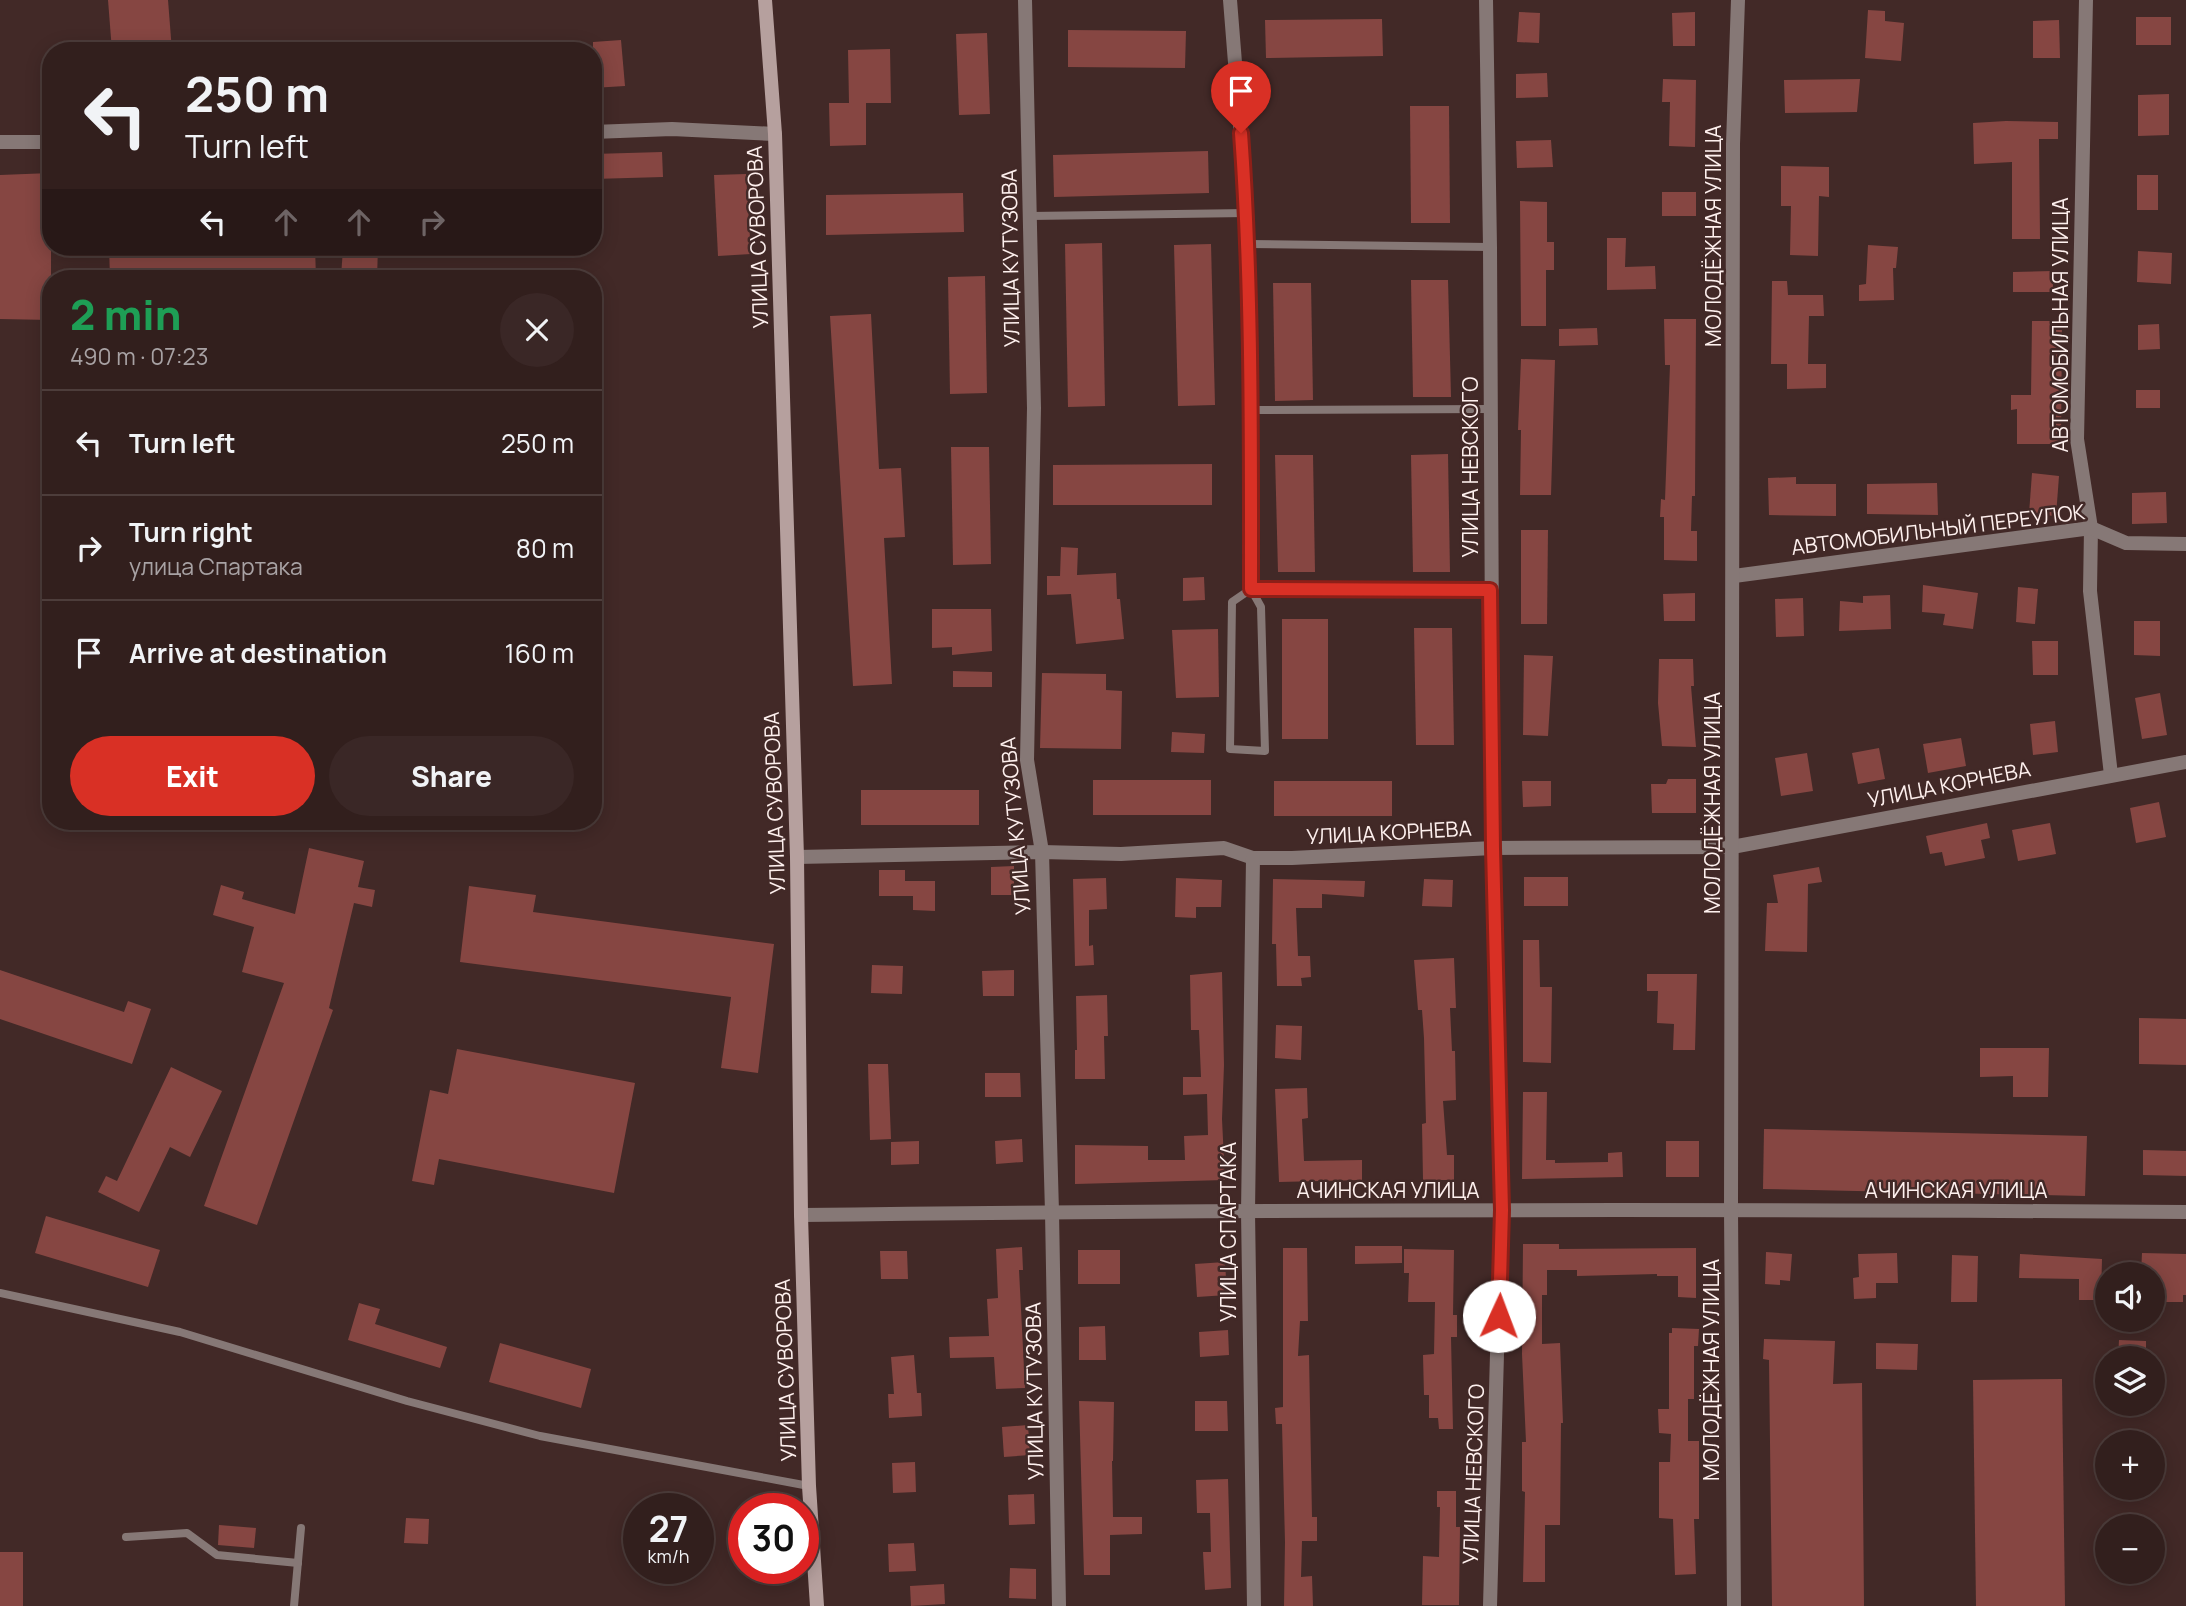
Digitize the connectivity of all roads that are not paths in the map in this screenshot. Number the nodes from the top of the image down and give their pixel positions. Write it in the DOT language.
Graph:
graph roads {
  1 [pos="765,0"];
  2 [pos="1025,0"];
  3 [pos="1230,0"];
  4 [pos="1486,0"];
  5 [pos="1738,0"];
  6 [pos="2086,0"];
  7 [pos="602,132"];
  8 [pos="775,134"];
  9 [pos="0,142"];
  10 [pos="42,142"];
  11 [pos="1247,213"];
  12 [pos="1030,216"];
  13 [pos="1247,244"];
  14 [pos="1490,247"];
  15 [pos="1491,409"];
  16 [pos="1252,410"];
  17 [pos="2091,528"];
  18 [pos="2186,544"];
  19 [pos="1734,576"];
  20 [pos="1251,589"];
  21 [pos="1490,590"];
  22 [pos="2186,762"];
  23 [pos="2111,775"];
  24 [pos="1732,847"];
  25 [pos="1493,848"];
  26 [pos="1042,852"];
  27 [pos="797,857"];
  28 [pos="1253,858"];
  29 [pos="1731,1209"];
  30 [pos="1502,1210"];
  31 [pos="1052,1212"];
  32 [pos="1248,1212"];
  33 [pos="2186,1212"];
  34 [pos="801,1215"];
  35 [pos="0,1293"];
  36 [pos="809,1486"];
  37 [pos="301,1528"];
  38 [pos="126,1537"];
  39 [pos="298,1563"];
  40 [pos="294,1606"];
  41 [pos="817,1606"];
  42 [pos="1059,1606"];
  43 [pos="1254,1606"];
  44 [pos="1490,1606"];
  45 [pos="1734,1606"];
  1 -- 8 [label="street, УЛИЦА СУВОРОВА"];
  2 -- 12 [label="street, УЛИЦА КУТУЗОВА"];
  3 -- 11 [label="street"];
  4 -- 14 [label="street, УЛИЦА НЕВСКОГО"];
  5 -- 19 [label="street, МОЛОДЁЖНАЯ УЛИЦА"];
  6 -- 17 [label="street, АВТОМОБИЛЬНАЯ УЛИЦА"];
  7 -- 8 [label="street"];
  8 -- 27 [label="street, УЛИЦА СУВОРОВА"];
  9 -- 10 [label="street"];
  11 -- 12 [label="lane"];
  11 -- 13 [label="street"];
  12 -- 26 [label="street, УЛИЦА КУТУЗОВА"];
  13 -- 14 [label="lane"];
  13 -- 16 [label="street"];
  14 -- 15 [label="street, УЛИЦА НЕВСКОГО"];
  15 -- 16 [label="lane"];
  15 -- 21 [label="street, УЛИЦА НЕВСКОГО"];
  16 -- 20 [label="street"];
  17 -- 18 [label="street, АВТОМОБИЛЬНЫЙ ПЕРЕУЛОК"];
  17 -- 19 [label="street, АВТОМОБИЛЬНЫЙ ПЕРЕУЛОК"];
  17 -- 23 [label="street, АВТОМОБИЛЬНАЯ УЛИЦА"];
  19 -- 24 [label="street, МОЛОДЁЖНАЯ УЛИЦА"];
  20 -- 20 [label="lane"];
  20 -- 21 [label="lane"];
  21 -- 25 [label="street, УЛИЦА НЕВСКОГО"];
  22 -- 23 [label="street, УЛИЦА КОРНЕВА"];
  23 -- 24 [label="street, УЛИЦА КОРНЕВА"];
  24 -- 25 [label="street, УЛИЦА КОРНЕВА"];
  24 -- 29 [label="street, МОЛОДЁЖНАЯ УЛИЦА"];
  25 -- 28 [label="street, УЛИЦА КОРНЕВА"];
  25 -- 30 [label="street, УЛИЦА НЕВСКОГО"];
  26 -- 27 [label="street, УЛИЦА КОРНЕВА"];
  26 -- 28 [label="street, УЛИЦА КОРНЕВА"];
  26 -- 31 [label="street, УЛИЦА КУТУЗОВА"];
  27 -- 34 [label="street, УЛИЦА СУВОРОВА"];
  28 -- 32 [label="street, УЛИЦА СПАРТАКА"];
  29 -- 30 [label="street, АЧИНСКАЯ УЛИЦА"];
  29 -- 33 [label="street, АЧИНСКАЯ УЛИЦА"];
  29 -- 45 [label="street, МОЛОДЁЖНАЯ УЛИЦА"];
  30 -- 32 [label="street, АЧИНСКАЯ УЛИЦА"];
  30 -- 44 [label="street, УЛИЦА НЕВСКОГО"];
  31 -- 32 [label="street, АЧИНСКАЯ УЛИЦА"];
  31 -- 34 [label="street, АЧИНСКАЯ УЛИЦА"];
  31 -- 42 [label="street, УЛИЦА КУТУЗОВА"];
  32 -- 43 [label="street, УЛИЦА СПАРТАКА"];
  34 -- 36 [label="street, УЛИЦА СУВОРОВА"];
  35 -- 36 [label="lane"];
  36 -- 41 [label="street, УЛИЦА СУВОРОВА"];
  37 -- 39 [label="lane"];
  38 -- 39 [label="lane"];
  39 -- 40 [label="lane"];
}
